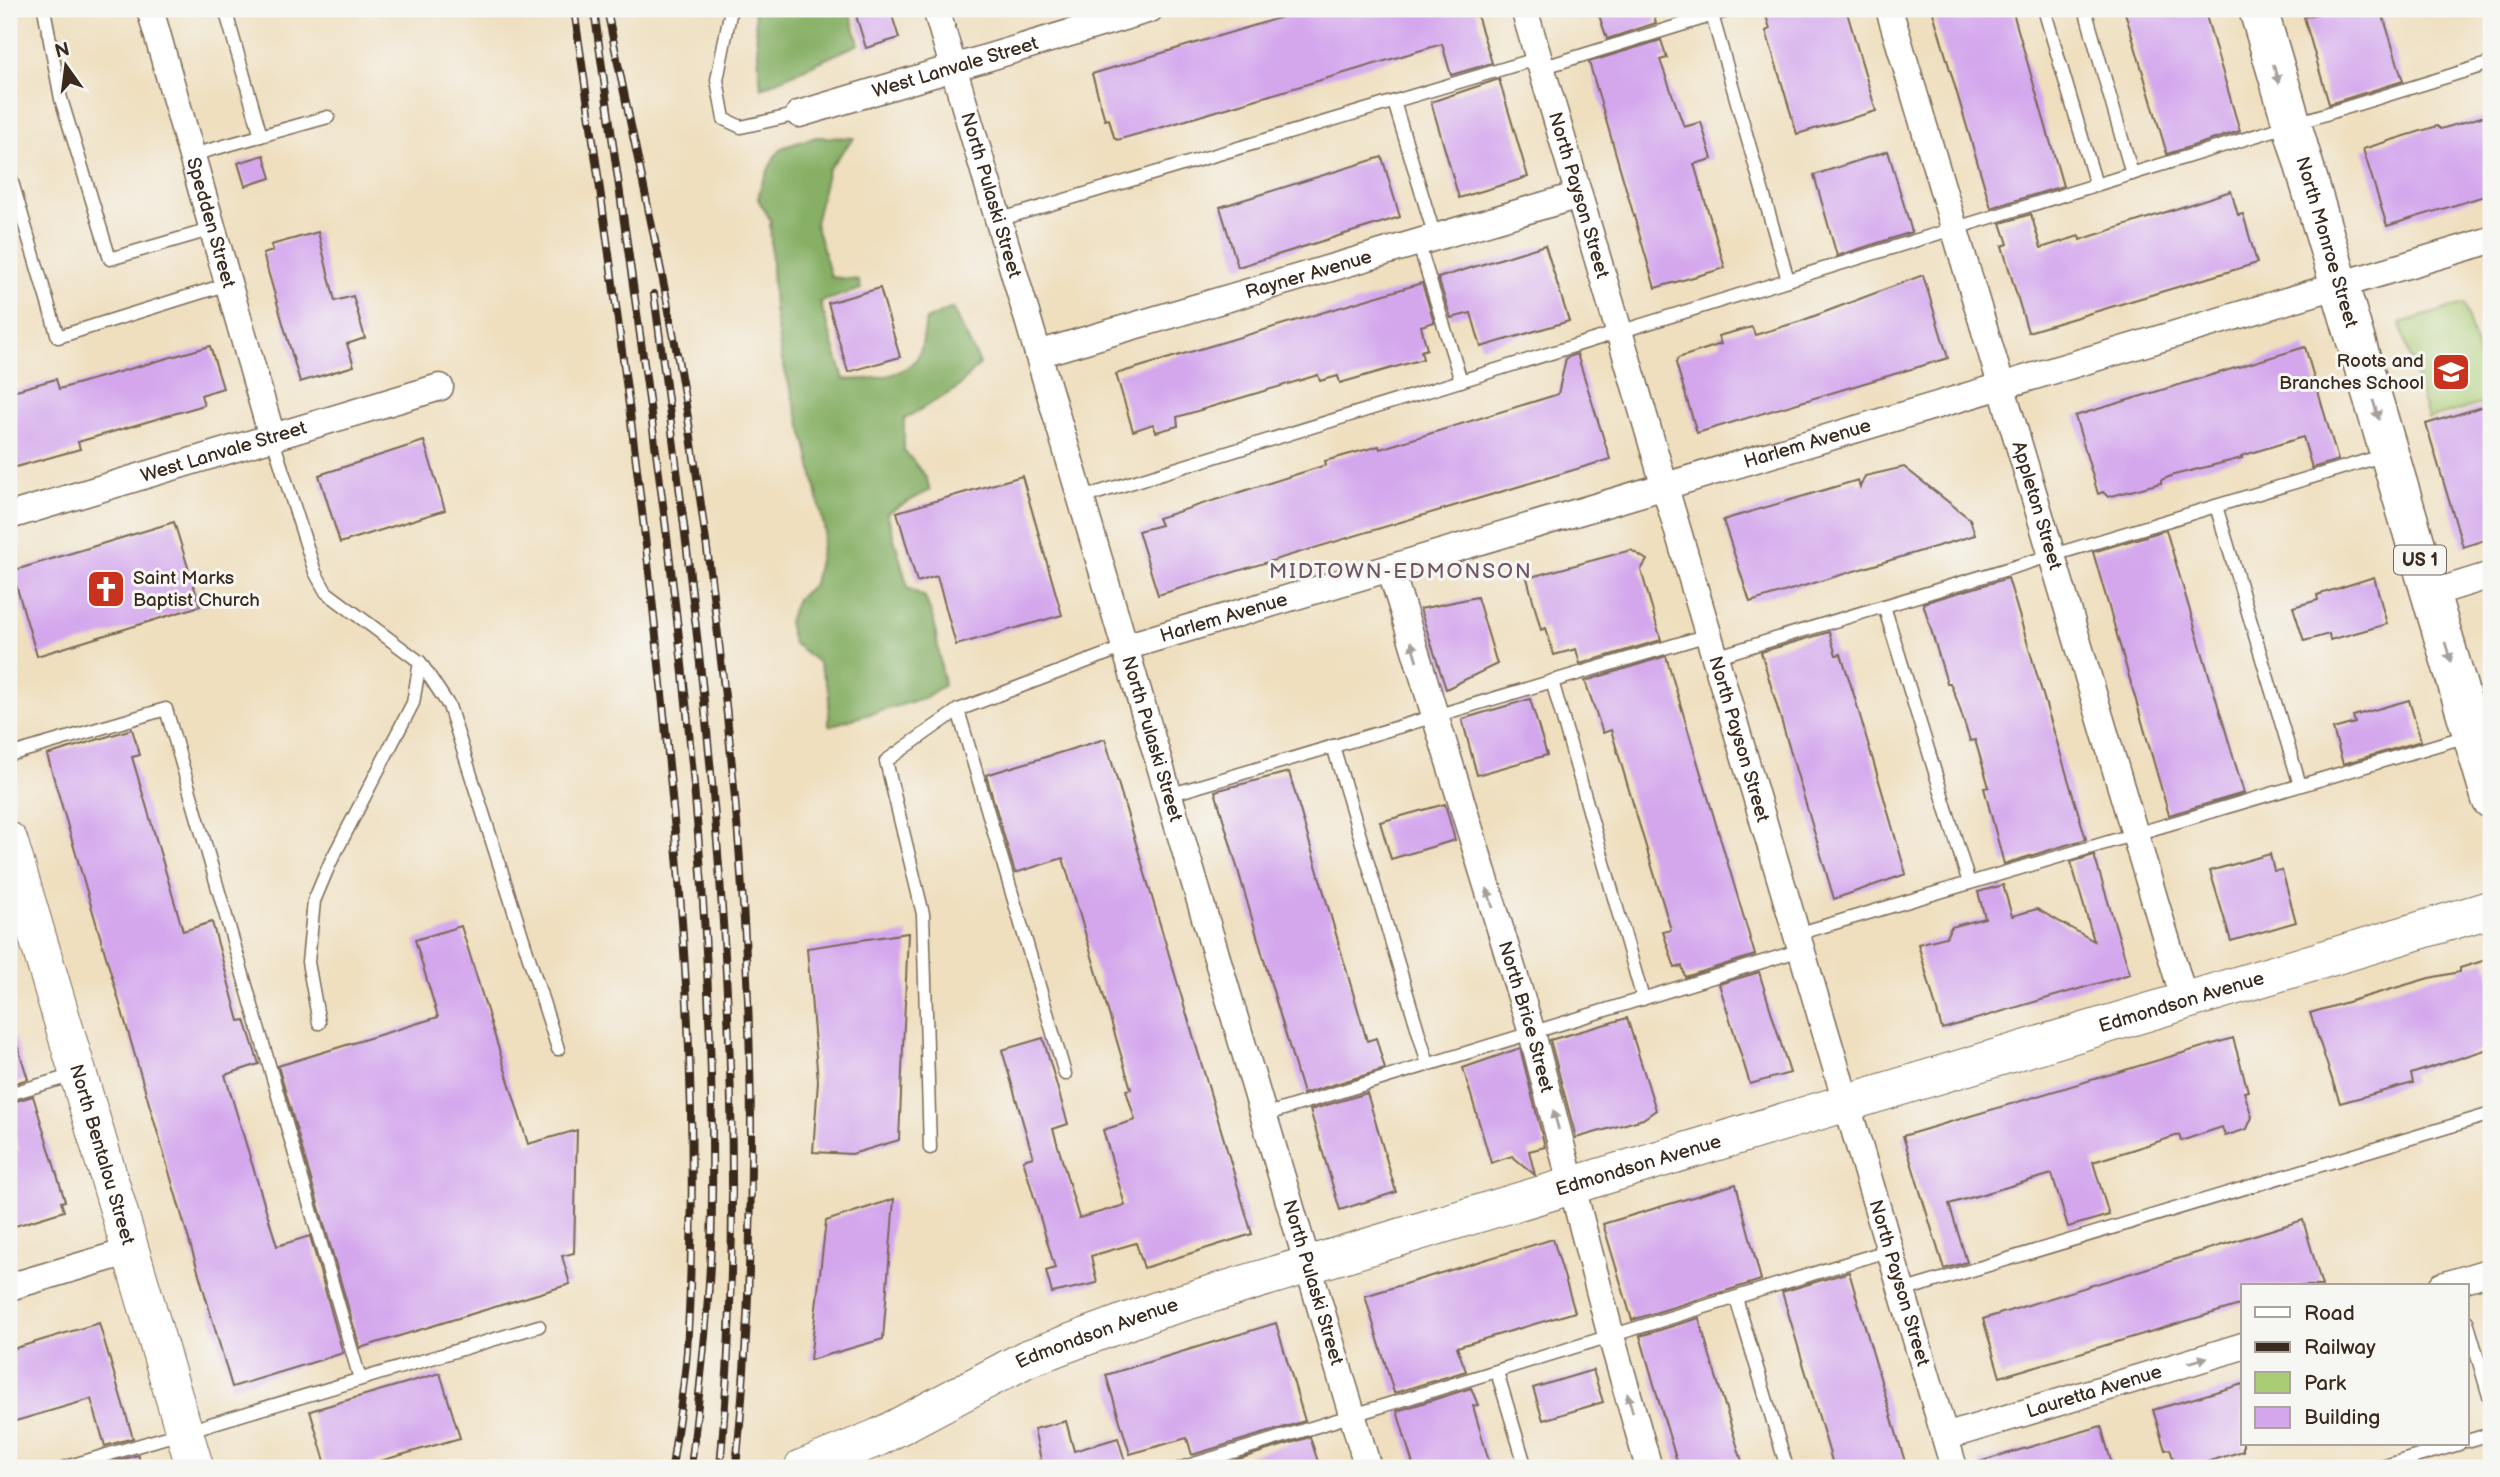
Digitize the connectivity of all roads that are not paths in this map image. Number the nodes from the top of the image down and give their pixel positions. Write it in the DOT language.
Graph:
graph roads {
  1 [pos="44,9"];
  2 [pos="150,9"];
  3 [pos="225,9"];
  4 [pos="731,9"];
  5 [pos="936,9"];
  6 [pos="1150,9"];
  7 [pos="1524,9"];
  8 [pos="1733,9"];
  9 [pos="1889,9"];
  10 [pos="2043,9"];
  11 [pos="2085,9"];
  12 [pos="2258,9"];
  13 [pos="1712,15"];
  14 [pos="1540,63"];
  15 [pos="2491,63"];
  16 [pos="953,68"];
  17 [pos="1394,102"];
  18 [pos="799,114"];
  19 [pos="328,117"];
  20 [pos="2291,125"];
  21 [pos="261,136"];
  22 [pos="192,155"];
  23 [pos="9,172"];
  24 [pos="2132,174"];
  25 [pos="2096,185"];
  26 [pos="1579,195"];
  27 [pos="998,220"];
  28 [pos="213,229"];
  29 [pos="1955,229"];
  30 [pos="1426,240"];
  31 [pos="2491,240"];
  32 [pos="1788,281"];
  33 [pos="228,284"];
  34 [pos="2339,285"];
  35 [pos="1619,332"];
  36 [pos="1038,354"];
  37 [pos="1461,381"];
  38 [pos="2001,385"];
  39 [pos="440,387"];
  40 [pos="272,437"];
  41 [pos="2388,454"];
  42 [pos="1665,486"];
  43 [pos="1081,498"];
  44 [pos="2216,506"];
  45 [pos="9,516"];
  46 [pos="2052,556"];
  47 [pos="1390,568"];
  48 [pos="2491,575"];
  49 [pos="2430,594"];
  50 [pos="1884,606"];
  51 [pos="1712,646"];
  52 [pos="1125,647"];
  53 [pos="420,662"];
  54 [pos="1552,681"];
  55 [pos="957,710"];
  56 [pos="1433,716"];
  57 [pos="2482,731"];
  58 [pos="1333,746"];
  59 [pos="9,755"];
  60 [pos="2300,785"];
  61 [pos="1169,794"];
  62 [pos="2491,799"];
  63 [pos="2135,834"];
  64 [pos="9,841"];
  65 [pos="1969,883"];
  66 [pos="17,899"];
  67 [pos="2491,909"];
  68 [pos="1799,942"];
  69 [pos="1643,999"];
  70 [pos="2185,1002"];
  71 [pos="319,1023"];
  72 [pos="1532,1033"];
  73 [pos="558,1049"];
  74 [pos="1428,1065"];
  75 [pos="78,1073"];
  76 [pos="1065,1074"];
  77 [pos="9,1094"];
  78 [pos="1846,1104"];
  79 [pos="2491,1114"];
  80 [pos="1264,1115"];
  81 [pos="930,1148"];
  82 [pos="1574,1185"];
  83 [pos="1890,1250"];
  84 [pos="131,1251"];
  85 [pos="1309,1266"];
  86 [pos="2491,1271"];
  87 [pos="2454,1284"];
  88 [pos="9,1287"];
  89 [pos="1902,1291"];
  90 [pos="1736,1298"];
  91 [pos="2468,1324"];
  92 [pos="539,1326"];
  93 [pos="1611,1336"];
  94 [pos="2241,1347"];
  95 [pos="1497,1372"];
  96 [pos="360,1379"];
  97 [pos="2491,1403"];
  98 [pos="1352,1416"];
  99 [pos="184,1432"];
  100 [pos="2491,1434"];
  101 [pos="1945,1437"];
  102 [pos="2468,1441"];
  103 [pos="2452,1446"];
  104 [pos="1189,1467"];
  105 [pos="63,1468"];
  106 [pos="195,1468"];
  107 [pos="803,1468"];
  108 [pos="1368,1468"];
  109 [pos="1526,1468"];
  110 [pos="1650,1468"];
  111 [pos="1787,1468"];
  112 [pos="1954,1468"];
  113 [pos="2378,1468"];
  1 -- 28 [label="lane"];
  2 -- 22 [label="street, Spedden Street"];
  3 -- 21 [label="lane"];
  4 -- 18 [label="lane"];
  5 -- 16 [label="street, North Pulaski Street"];
  6 -- 16 [label="street, West Lanvale Street"];
  7 -- 14 [label="street, North Payson Street"];
  8 -- 13 [label="lane"];
  9 -- 29 [label="street, Appleton Street"];
  10 -- 25 [label="lane"];
  11 -- 24 [label="lane"];
  12 -- 20 [label="main road, North Monroe Street / US 1, one-way"];
  13 -- 14 [label="lane"];
  13 -- 32 [label="lane"];
  14 -- 17 [label="lane"];
  14 -- 26 [label="street, North Payson Street"];
  15 -- 20 [label="lane"];
  16 -- 18 [label="street, West Lanvale Street"];
  16 -- 27 [label="street, North Pulaski Street"];
  17 -- 27 [label="lane"];
  17 -- 30 [label="lane"];
  19 -- 21 [label="lane"];
  20 -- 24 [label="lane"];
  20 -- 34 [label="main road, North Monroe Street / US 1"];
  21 -- 22 [label="lane"];
  22 -- 28 [label="street, Spedden Street"];
  23 -- 33 [label="lane"];
  24 -- 25 [label="lane"];
  25 -- 29 [label="lane"];
  26 -- 30 [label="street, Rayner Avenue"];
  26 -- 35 [label="street, North Payson Street"];
  27 -- 36 [label="street, North Pulaski Street"];
  28 -- 33 [label="street, Spedden Street"];
  29 -- 32 [label="lane"];
  29 -- 38 [label="street, Appleton Street"];
  30 -- 36 [label="street, Rayner Avenue"];
  30 -- 37 [label="lane"];
  31 -- 34 [label="street, Harlem Avenue"];
  32 -- 35 [label="lane"];
  33 -- 40 [label="street, Spedden Street"];
  34 -- 38 [label="street, Harlem Avenue"];
  34 -- 41 [label="main road, North Monroe Street / US 1, one-way"];
  35 -- 37 [label="lane"];
  35 -- 42 [label="street, North Payson Street"];
  36 -- 43 [label="street, North Pulaski Street"];
  37 -- 43 [label="lane"];
  38 -- 42 [label="street, Harlem Avenue"];
  38 -- 46 [label="street, Appleton Street"];
  39 -- 40 [label="street, West Lanvale Street"];
  40 -- 45 [label="street, West Lanvale Street"];
  40 -- 53 [label="lane"];
  41 -- 44 [label="lane"];
  41 -- 49 [label="main road, North Monroe Street / US 1"];
  42 -- 47 [label="street, Harlem Avenue"];
  42 -- 51 [label="street, North Payson Street"];
  43 -- 52 [label="street, North Pulaski Street"];
  44 -- 46 [label="lane"];
  44 -- 60 [label="lane"];
  46 -- 50 [label="lane"];
  46 -- 63 [label="street, Appleton Street"];
  47 -- 52 [label="street, Harlem Avenue"];
  56 -- 47 [label="street, North Brice Street, one-way"];
  48 -- 49 [label="street"];
  49 -- 57 [label="main road, North Monroe Street / US 1, one-way"];
  50 -- 51 [label="lane"];
  50 -- 65 [label="lane"];
  51 -- 54 [label="lane"];
  51 -- 68 [label="street, North Payson Street"];
  52 -- 55 [label="lane"];
  52 -- 61 [label="street, North Pulaski Street"];
  53 -- 71 [label="lane"];
  53 -- 73 [label="lane"];
  54 -- 56 [label="lane"];
  54 -- 69 [label="lane"];
  55 -- 76 [label="lane"];
  55 -- 81 [label="lane"];
  56 -- 58 [label="lane"];
  72 -- 56 [label="street, North Brice Street, one-way"];
  57 -- 60 [label="lane"];
  57 -- 62 [label="main road, North Monroe Street / US 1"];
  58 -- 61 [label="lane"];
  58 -- 74 [label="lane"];
  59 -- 96 [label="lane"];
  60 -- 63 [label="lane"];
  61 -- 80 [label="street, North Pulaski Street"];
  63 -- 65 [label="lane"];
  63 -- 70 [label="street, Appleton Street"];
  64 -- 66 [label="main road, North Bentalou Street"];
  65 -- 68 [label="lane"];
  66 -- 75 [label="main road, North Bentalou Street"];
  67 -- 70 [label="main road, Edmondson Avenue"];
  68 -- 69 [label="lane"];
  68 -- 78 [label="street, North Payson Street"];
  69 -- 72 [label="lane"];
  70 -- 78 [label="main road, Edmondson Avenue"];
  72 -- 74 [label="lane"];
  82 -- 72 [label="street, North Brice Street, one-way"];
  74 -- 80 [label="lane"];
  75 -- 77 [label="lane"];
  75 -- 84 [label="main road, North Bentalou Street"];
  78 -- 82 [label="main road, Edmondson Avenue"];
  78 -- 83 [label="street, North Payson Street"];
  79 -- 89 [label="lane"];
  80 -- 85 [label="street, North Pulaski Street"];
  82 -- 85 [label="main road, Edmondson Avenue"];
  82 -- 93 [label="street, North Brice Street"];
  83 -- 89 [label="street, North Payson Street"];
  83 -- 90 [label="lane"];
  84 -- 88 [label="street"];
  84 -- 99 [label="main road, North Bentalou Street"];
  85 -- 98 [label="street, North Pulaski Street"];
  85 -- 107 [label="main road, Edmondson Avenue"];
  86 -- 87 [label="street"];
  89 -- 101 [label="street, North Payson Street"];
  90 -- 93 [label="lane"];
  90 -- 111 [label="lane"];
  91 -- 97 [label="lane"];
  92 -- 96 [label="lane"];
  93 -- 95 [label="lane"];
  110 -- 93 [label="street, North Brice Street, one-way"];
  101 -- 94 [label="street, Lauretta Avenue, one-way"];
  95 -- 98 [label="lane"];
  95 -- 109 [label="lane"];
  96 -- 99 [label="lane"];
  98 -- 104 [label="lane"];
  98 -- 108 [label="street, North Pulaski Street"];
  99 -- 105 [label="lane"];
  99 -- 106 [label="main road, North Bentalou Street"];
  100 -- 102 [label="lane"];
  101 -- 112 [label="street, North Payson Street"];
  103 -- 113 [label="lane"];
}
